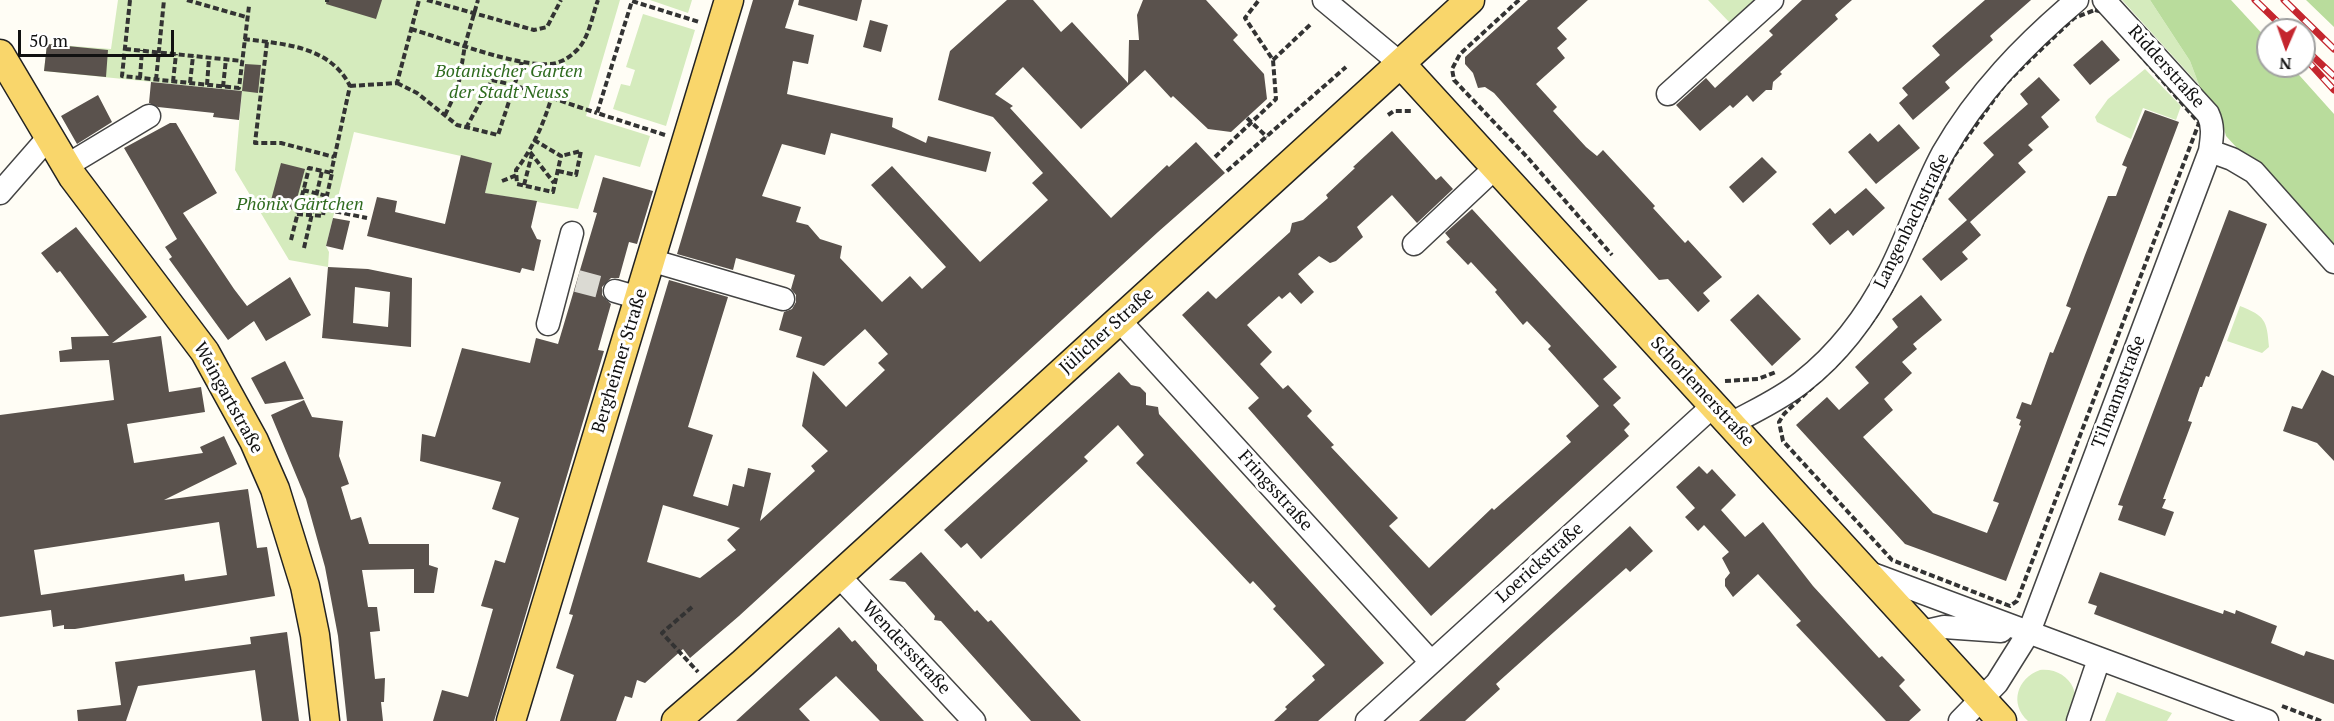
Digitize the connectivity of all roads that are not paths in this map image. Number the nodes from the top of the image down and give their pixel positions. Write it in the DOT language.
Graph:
graph roads {
  1 [pos="729,0"];
  2 [pos="1324,0"];
  3 [pos="1470,0"];
  4 [pos="1772,0"];
  5 [pos="2077,0"];
  6 [pos="2103,6"];
  7 [pos="0,54"];
  8 [pos="1401,64"];
  9 [pos="1668,94"];
  10 [pos="149,116"];
  11 [pos="48,138"];
  12 [pos="2210,151"];
  13 [pos="66,165"];
  14 [pos="1496,167"];
  15 [pos="0,193"];
  16 [pos="572,233"];
  17 [pos="1414,244"];
  18 [pos="650,260"];
  19 [pos="2334,262"];
  20 [pos="783,299"];
  21 [pos="1119,320"];
  22 [pos="548,324"];
  23 [pos="1724,404"];
  24 [pos="1880,566"];
  25 [pos="839,576"];
  26 [pos="1922,632"];
  27 [pos="2029,632"];
  28 [pos="2099,659"];
  29 [pos="1431,662"];
  30 [pos="743,663"];
  31 [pos="1983,699"];
  32 [pos="325,721"];
  33 [pos="511,721"];
  34 [pos="676,721"];
  35 [pos="691,721"];
  36 [pos="974,721"];
  37 [pos="1367,721"];
  38 [pos="1960,721"];
  39 [pos="2002,721"];
  40 [pos="2078,721"];
  41 [pos="2268,721"];
  1 -- 18 [label="main road, Bergheimer Straße"];
  2 -- 8 [label="street"];
  3 -- 8 [label="main road, Jülicher Straße"];
  4 -- 9 [label="street"];
  5 -- 23 [label="street, Langenbachstraße"];
  6 -- 12 [label="street, Ridderstraße"];
  7 -- 11 [label="main road, Weingartstraße"];
  8 -- 14 [label="main road, Schorlemerstraße"];
  8 -- 21 [label="main road, Jülicher Straße"];
  10 -- 13 [label="street"];
  11 -- 13 [label="main road, Weingartstraße"];
  11 -- 15 [label="street"];
  12 -- 19 [label="street"];
  12 -- 27 [label="street, Tilmannstraße"];
  13 -- 32 [label="main road, Weingartstraße"];
  14 -- 17 [label="street"];
  14 -- 23 [label="main road, Schorlemerstraße"];
  16 -- 22 [label="street"];
  18 -- 20 [label="street"];
  18 -- 33 [label="main road, Bergheimer Straße"];
  21 -- 25 [label="main road, Jülicher Straße"];
  21 -- 29 [label="street, Fringsstraße"];
  23 -- 24 [label="main road, Schorlemerstraße"];
  23 -- 29 [label="street, Loerickstraße"];
  24 -- 26 [label="main road, Schorlemerstraße"];
  24 -- 27 [label="street"];
  25 -- 30 [label="main road, Jülicher Straße"];
  25 -- 36 [label="street, Wendersstraße"];
  26 -- 27 [label="street"];
  26 -- 31 [label="main road, Schorlemerstraße"];
  27 -- 28 [label="street"];
  27 -- 31 [label="street, Tilmannstraße"];
  28 -- 40 [label="street"];
  28 -- 41 [label="street"];
  29 -- 37 [label="street, Loerickstraße"];
  30 -- 34 [label="main road, Jülicher Straße"];
  30 -- 35 [label="main road, Jülicher Straße"];
  31 -- 38 [label="street, Tilmannstraße"];
  31 -- 39 [label="main road, Schorlemerstraße"];
}
